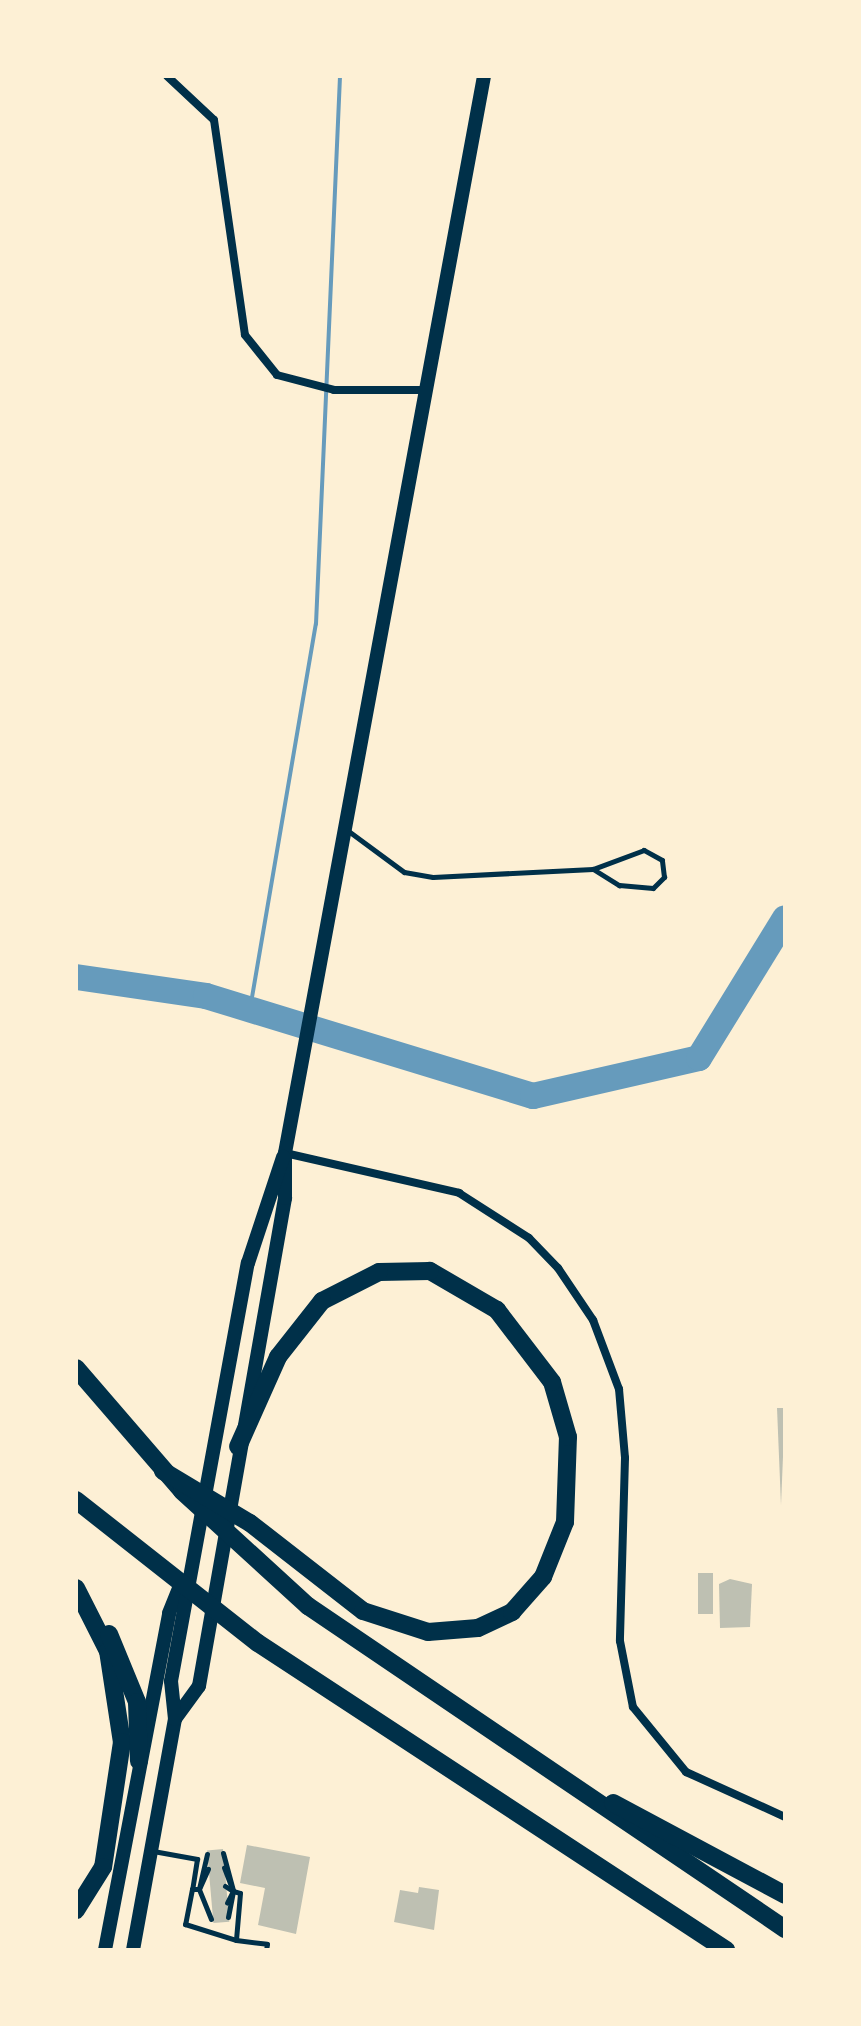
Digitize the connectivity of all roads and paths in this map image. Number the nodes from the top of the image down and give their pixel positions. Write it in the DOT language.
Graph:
graph roads {
  1 [pos="167,76"];
  2 [pos="484,76"];
  3 [pos="427,390"];
  4 [pos="346,829"];
  5 [pos="593,869"];
  6 [pos="285,1153"];
  7 [pos="76,1368"];
  8 [pos="238,1447"];
  9 [pos="163,1471"];
  10 [pos="76,1500"];
  11 [pos="194,1551"];
  12 [pos="76,1588"];
  13 [pos="95,1616"];
  14 [pos="175,1719"];
  15 [pos="512,1749"];
  16 [pos="139,1761"];
  17 [pos="785,1817"];
  18 [pos="151,1851"];
  19 [pos="223,1853"];
  20 [pos="207,1854"];
  21 [pos="224,1868"];
  22 [pos="208,1869"];
  23 [pos="225,1886"];
  24 [pos="209,1887"];
  25 [pos="192,1889"];
  26 [pos="199,1889"];
  27 [pos="233,1891"];
  28 [pos="785,1895"];
  29 [pos="227,1903"];
  30 [pos="211,1905"];
  31 [pos="76,1910"];
  32 [pos="228,1917"];
  33 [pos="211,1919"];
  34 [pos="785,1929"];
  35 [pos="236,1940"];
  36 [pos="105,1950"];
  37 [pos="133,1950"];
  38 [pos="266,1950"];
  39 [pos="726,1950"];
  1 -- 3 [label="street"];
  2 -- 3 [label="main road"];
  3 -- 4 [label="main road"];
  4 -- 5 [label="lane"];
  4 -- 6 [label="main road"];
  5 -- 5 [label="lane"];
  6 -- 8 [label="main road"];
  6 -- 11 [label="main road"];
  6 -- 17 [label="street"];
  7 -- 9 [label="highway"];
  8 -- 9 [label="highway"];
  8 -- 14 [label="main road"];
  9 -- 15 [label="highway"];
  10 -- 39 [label="highway"];
  11 -- 14 [label="main road"];
  11 -- 16 [label="main road"];
  12 -- 13 [label="highway"];
  13 -- 16 [label="highway"];
  13 -- 31 [label="highway"];
  14 -- 18 [label="main road"];
  15 -- 28 [label="highway"];
  15 -- 34 [label="highway"];
  16 -- 36 [label="main road"];
  18 -- 25 [label="lane"];
  18 -- 37 [label="main road"];
  19 -- 27 [label="lane"];
  20 -- 26 [label="lane"];
  21 -- 27 [label="lane"];
  22 -- 26 [label="lane"];
  23 -- 27 [label="lane"];
  24 -- 26 [label="lane"];
  25 -- 26 [label="lane"];
  25 -- 35 [label="lane"];
  26 -- 30 [label="lane"];
  26 -- 33 [label="lane"];
  27 -- 29 [label="lane"];
  27 -- 32 [label="lane"];
  27 -- 35 [label="lane"];
  35 -- 38 [label="lane"];
}
